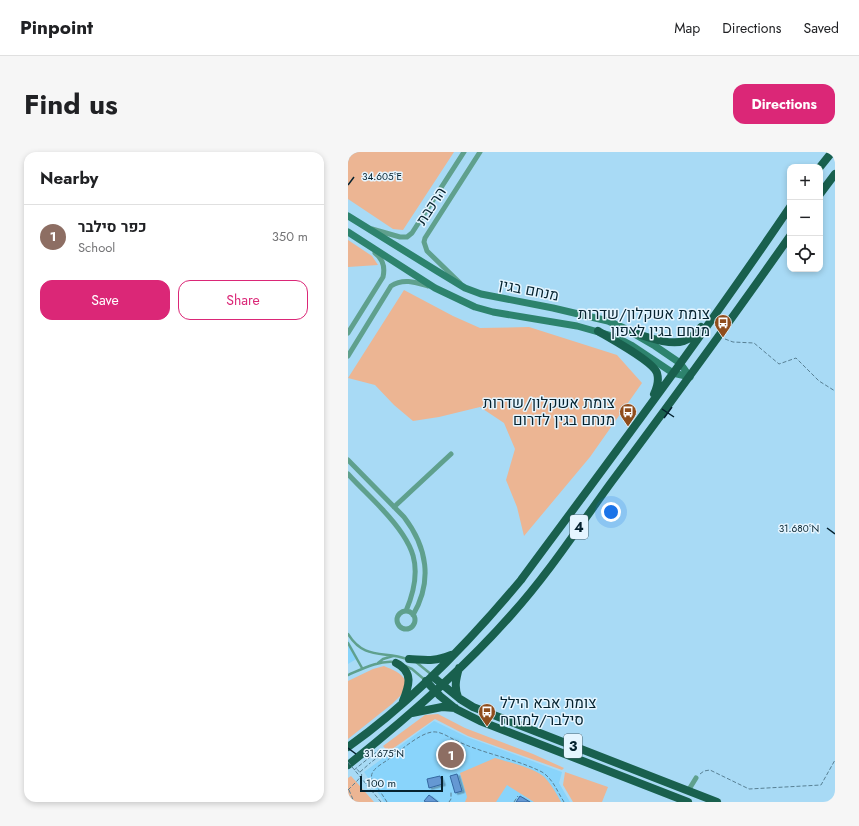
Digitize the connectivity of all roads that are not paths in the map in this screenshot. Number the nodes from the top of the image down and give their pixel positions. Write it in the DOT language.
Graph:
graph roads {
  1 [pos="464,152"];
  2 [pos="480,152"];
  3 [pos="832,152"];
  4 [pos="822,164"];
  5 [pos="833,178"];
  6 [pos="823,190"];
  7 [pos="787,211"];
  8 [pos="348,216"];
  9 [pos="366,227"];
  10 [pos="348,232"];
  11 [pos="356,237"];
  12 [pos="787,240"];
  13 [pos="435,288"];
  14 [pos="465,288"];
  15 [pos="723,303"];
  16 [pos="598,331"];
  17 [pos="631,332"];
  18 [pos="348,333"];
  19 [pos="348,356"];
  20 [pos="680,363"];
  21 [pos="673,373"];
  22 [pos="690,377"];
  23 [pos="650,404"];
  24 [pos="451,454"];
  25 [pos="348,460"];
  26 [pos="348,474"];
  27 [pos="394,507"];
  28 [pos="406,611"];
  29 [pos="413,614"];
  30 [pos="348,634"];
  31 [pos="348,643"];
  32 [pos="455,653"];
  33 [pos="395,659"];
  34 [pos="409,659"];
  35 [pos="376,664"];
  36 [pos="362,668"];
  37 [pos="459,668"];
  38 [pos="348,675"];
  39 [pos="429,678"];
  40 [pos="442,684"];
  41 [pos="435,691"];
  42 [pos="459,698"];
  43 [pos="401,705"];
  44 [pos="456,708"];
  45 [pos="411,713"];
  46 [pos="348,747"];
  47 [pos="351,765"];
  48 [pos="696,778"];
  49 [pos="691,792"];
  50 [pos="685,802"];
  51 [pos="717,802"];
  1 -- 9 [label="street, הרכבת"];
  2 -- 14 [label="street, הרכבת"];
  3 -- 4 [label="highway"];
  5 -- 6 [label="highway"];
  7 -- 15 [label="highway, 4"];
  8 -- 9 [label="main road, מנחם בגין"];
  9 -- 14 [label="main road, מנחם בגין"];
  10 -- 11 [label="main road, מנחם בגין"];
  11 -- 13 [label="main road, מנחם בגין"];
  11 -- 18 [label="street"];
  12 -- 22 [label="highway, 4"];
  13 -- 16 [label="main road, מנחם בגין"];
  13 -- 19 [label="street"];
  14 -- 17 [label="main road, מנחם בגין"];
  15 -- 17 [label="highway"];
  15 -- 20 [label="highway, 4"];
  16 -- 21 [label="main road, מנחם בגין"];
  16 -- 23 [label="highway"];
  17 -- 20 [label="main road, מנחם בגין"];
  20 -- 21 [label="highway, 4"];
  20 -- 22 [label="main road, מנחם בגין"];
  21 -- 22 [label="main road, מנחם בגין"];
  21 -- 23 [label="highway, 4"];
  22 -- 37 [label="highway, 4"];
  23 -- 32 [label="highway, 4"];
  24 -- 27 [label="street"];
  25 -- 27 [label="street"];
  26 -- 28 [label="street"];
  27 -- 29 [label="street"];
  28 -- 29 [label="street"];
  28 -- 29 [label="street"];
  30 -- 33 [label="lane"];
  31 -- 36 [label="lane"];
  32 -- 34 [label="highway"];
  32 -- 39 [label="highway, 4"];
  33 -- 34 [label="lane"];
  33 -- 35 [label="lane"];
  33 -- 35 [label="lane"];
  33 -- 39 [label="lane"];
  33 -- 43 [label="highway"];
  34 -- 39 [label="lane"];
  35 -- 36 [label="lane"];
  36 -- 38 [label="lane"];
  37 -- 40 [label="highway, 4"];
  37 -- 42 [label="highway"];
  39 -- 40 [label="highway, 3"];
  39 -- 41 [label="highway, 3"];
  39 -- 43 [label="highway, 4"];
  40 -- 41 [label="highway, 4"];
  40 -- 42 [label="highway, 3"];
  41 -- 44 [label="highway, 3"];
  41 -- 45 [label="highway, 4"];
  42 -- 49 [label="highway, 3"];
  43 -- 46 [label="highway, 4"];
  44 -- 45 [label="highway"];
  44 -- 50 [label="highway, 3"];
  45 -- 47 [label="highway, 4"];
  48 -- 49 [label="street"];
  49 -- 50 [label="main road"];
  49 -- 51 [label="highway, 3"];
}
